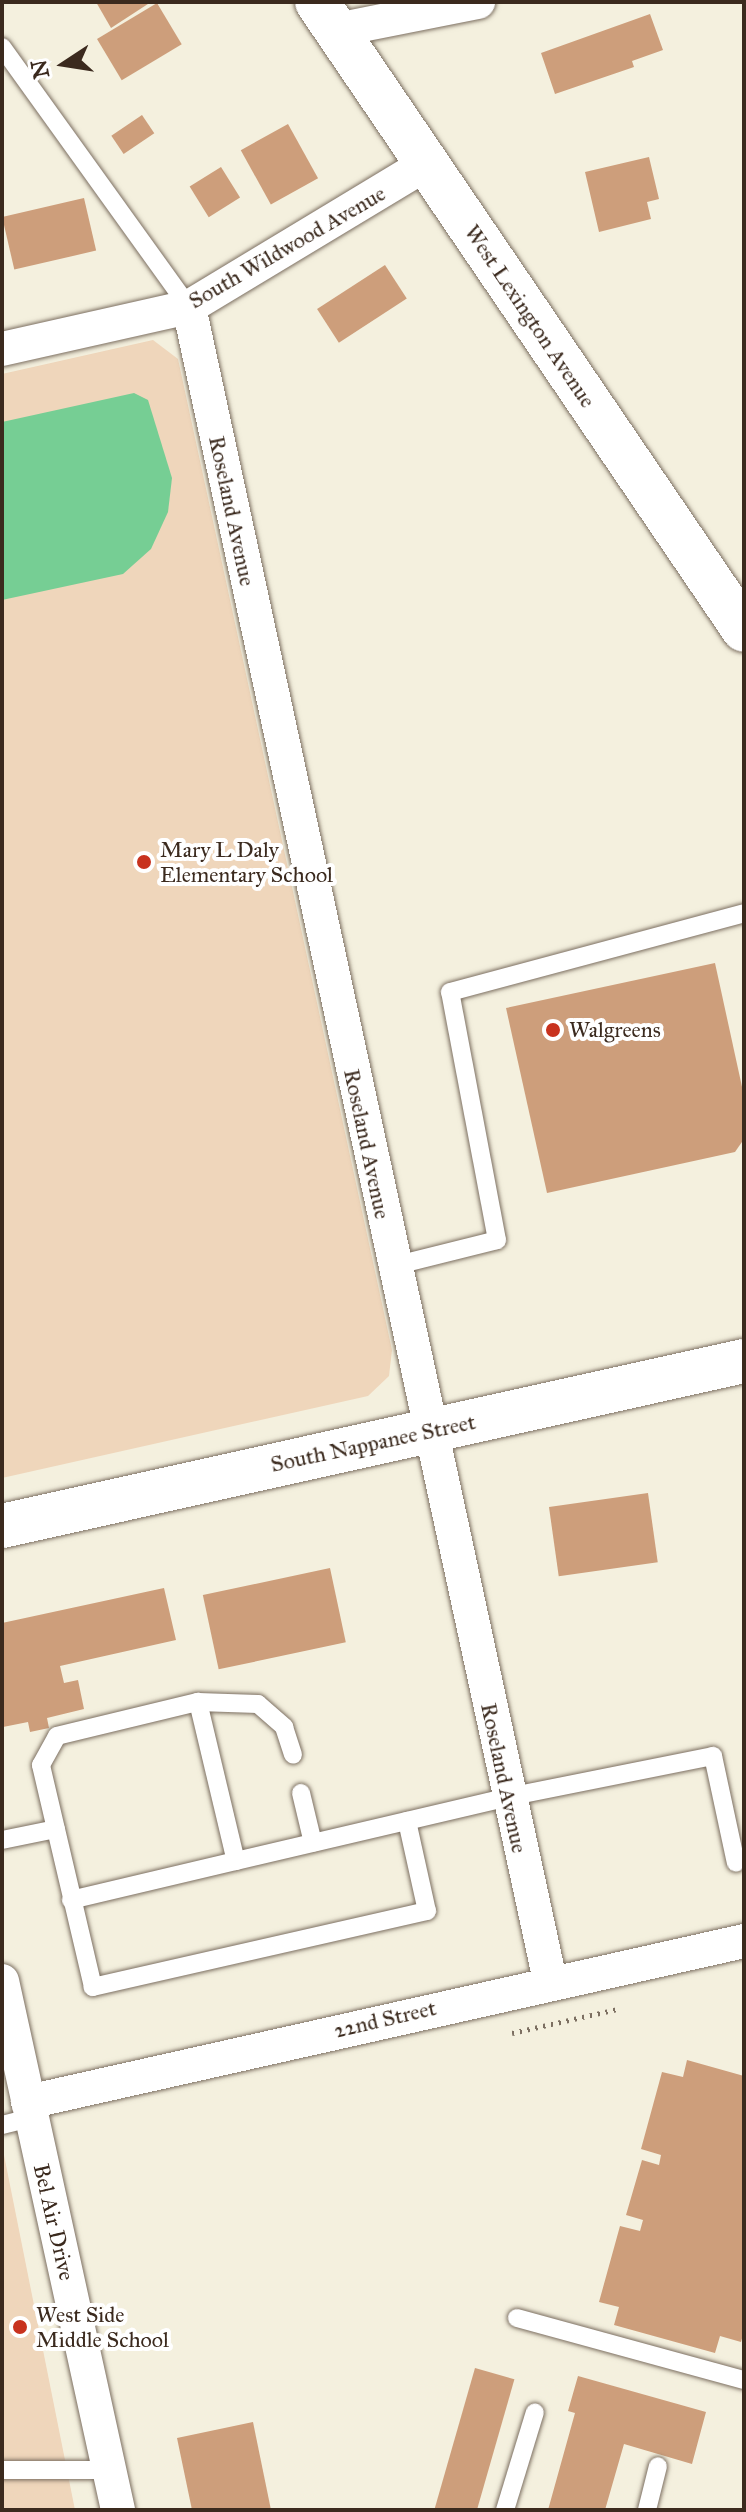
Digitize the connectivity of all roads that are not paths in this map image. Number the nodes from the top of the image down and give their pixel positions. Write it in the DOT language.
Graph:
graph roads {
  1 [pos="478,2"];
  2 [pos="327,16"];
  3 [pos="2,47"];
  4 [pos="426,164"];
  5 [pos="189,307"];
  6 [pos="2,349"];
  7 [pos="744,630"];
  8 [pos="744,913"];
  9 [pos="393,1266"];
  10 [pos="744,1361"];
  11 [pos="428,1431"];
  12 [pos="2,1526"];
  13 [pos="198,1702"];
  14 [pos="293,1755"];
  15 [pos="301,1793"];
  16 [pos="508,1797"];
  17 [pos="407,1821"];
  18 [pos="56,1829"];
  19 [pos="2,1840"];
  20 [pos="313,1843"];
  21 [pos="236,1861"];
  22 [pos="736,1863"];
  23 [pos="71,1900"];
  24 [pos="744,1941"];
  25 [pos="2,1981"];
  26 [pos="550,1981"];
  27 [pos="20,2115"];
  28 [pos="517,2318"];
  29 [pos="744,2380"];
  30 [pos="535,2412"];
  31 [pos="658,2466"];
  32 [pos="3,2470"];
  33 [pos="110,2470"];
  34 [pos="118,2510"];
  35 [pos="505,2510"];
  36 [pos="647,2510"];
  1 -- 2 [label="street"];
  2 -- 4 [label="main road, West Lexington Avenue"];
  3 -- 5 [label="lane"];
  4 -- 5 [label="street, South Wildwood Avenue"];
  4 -- 7 [label="main road, West Lexington Avenue"];
  5 -- 6 [label="street, South Wildwood Avenue"];
  5 -- 9 [label="street, Roseland Avenue"];
  8 -- 9 [label="lane"];
  9 -- 11 [label="street, Roseland Avenue"];
  10 -- 11 [label="main road, South Nappanee Street"];
  11 -- 12 [label="main road, South Nappanee Street"];
  11 -- 16 [label="street, Roseland Avenue"];
  13 -- 14 [label="lane"];
  13 -- 18 [label="lane"];
  13 -- 21 [label="lane"];
  15 -- 20 [label="lane"];
  16 -- 17 [label="lane"];
  16 -- 22 [label="lane"];
  16 -- 26 [label="street, Roseland Avenue"];
  17 -- 20 [label="lane"];
  17 -- 23 [label="lane"];
  18 -- 19 [label="lane"];
  18 -- 23 [label="lane"];
  20 -- 21 [label="lane"];
  21 -- 23 [label="lane"];
  24 -- 26 [label="street, 22nd Street"];
  25 -- 27 [label="street, Bel Air Drive"];
  26 -- 27 [label="street, 22nd Street"];
  27 -- 33 [label="street, Bel Air Drive"];
  28 -- 29 [label="lane"];
  30 -- 35 [label="lane"];
  31 -- 36 [label="lane"];
  32 -- 33 [label="lane"];
  33 -- 34 [label="street, Bel Air Drive"];
}
